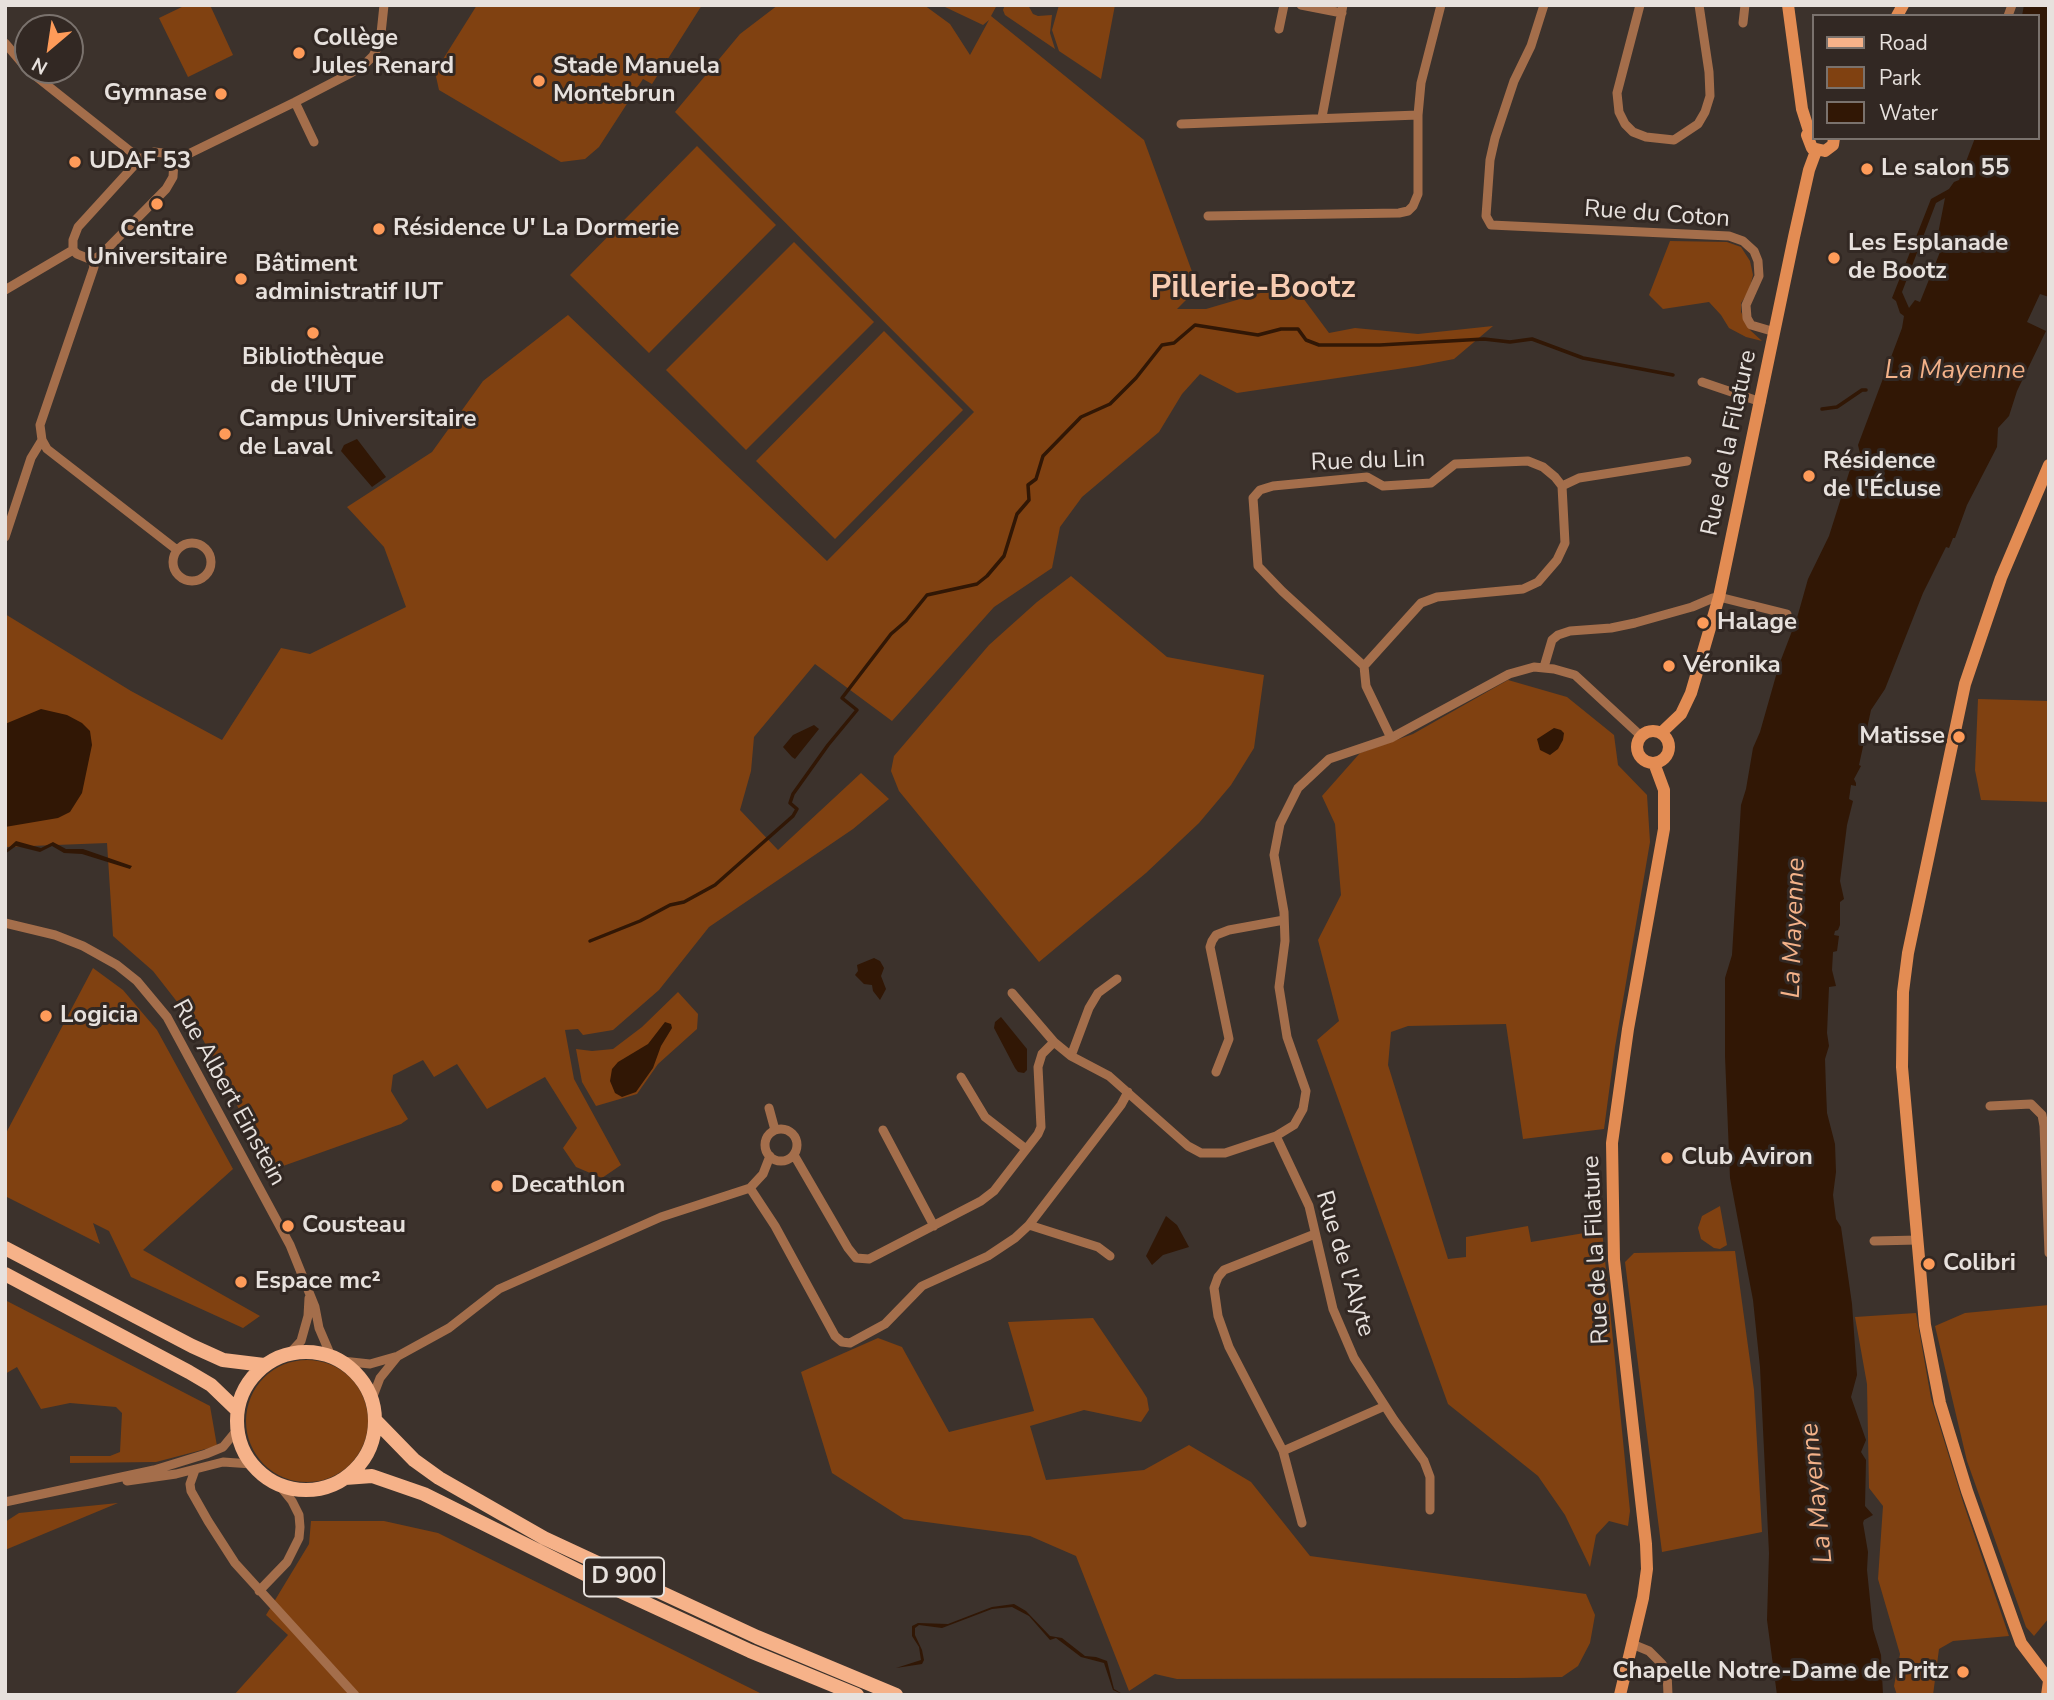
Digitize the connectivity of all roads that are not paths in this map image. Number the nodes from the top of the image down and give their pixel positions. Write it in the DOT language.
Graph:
graph roads {
  1 [pos="384,5"];
  2 [pos="1284,5"];
  3 [pos="1301,5"];
  4 [pos="1441,5"];
  5 [pos="1544,5"];
  6 [pos="1640,5"];
  7 [pos="1699,5"];
  8 [pos="1745,5"];
  9 [pos="1788,5"];
  10 [pos="1342,9"];
  11 [pos="1743,23"];
  12 [pos="1279,29"];
  13 [pos="46,84"];
  14 [pos="295,102"];
  15 [pos="1418,115"];
  16 [pos="1322,117"];
  17 [pos="1181,124"];
  18 [pos="1811,128"];
  19 [pos="1833,140"];
  20 [pos="314,142"];
  21 [pos="1816,151"];
  22 [pos="140,159"];
  23 [pos="174,161"];
  24 [pos="1208,216"];
  25 [pos="73,250"];
  26 [pos="92,260"];
  27 [pos="5,290"];
  28 [pos="1775,332"];
  29 [pos="1702,382"];
  30 [pos="1760,402"];
  31 [pos="42,440"];
  32 [pos="1688,461"];
  33 [pos="2049,465"];
  34 [pos="1562,486"];
  35 [pos="5,537"];
  36 [pos="177,550"];
  37 [pos="1719,597"];
  38 [pos="1787,614"];
  39 [pos="1364,666"];
  40 [pos="1545,667"];
  41 [pos="1661,733"];
  42 [pos="1641,736"];
  43 [pos="1391,738"];
  44 [pos="1654,763"];
  45 [pos="1284,920"];
  46 [pos="5,923"];
  47 [pos="1117,979"];
  48 [pos="1012,993"];
  49 [pos="1054,1042"];
  50 [pos="1071,1056"];
  51 [pos="1216,1072"];
  52 [pos="961,1077"];
  53 [pos="1128,1092"];
  54 [pos="1990,1106"];
  55 [pos="769,1108"];
  56 [pos="775,1130"];
  57 [pos="883,1130"];
  58 [pos="1276,1136"];
  59 [pos="1027,1149"];
  60 [pos="794,1155"];
  61 [pos="770,1156"];
  62 [pos="750,1188"];
  63 [pos="1028,1225"];
  64 [pos="934,1226"];
  65 [pos="1315,1234"];
  66 [pos="1918,1240"];
  67 [pos="1874,1241"];
  68 [pos="5,1248"];
  69 [pos="2049,1253"];
  70 [pos="1110,1256"];
  71 [pos="5,1274"];
  72 [pos="305,1283"];
  73 [pos="290,1353"];
  74 [pos="398,1356"];
  75 [pos="336,1359"];
  76 [pos="264,1365"];
  77 [pos="372,1399"];
  78 [pos="1385,1406"];
  79 [pos="237,1410"];
  80 [pos="376,1421"];
  81 [pos="237,1430"];
  82 [pos="1283,1451"];
  83 [pos="252,1464"];
  84 [pos="195,1470"];
  85 [pos="345,1478"];
  86 [pos="279,1485"];
  87 [pos="74,1488"];
  88 [pos="5,1502"];
  89 [pos="1430,1510"];
  90 [pos="1302,1522"];
  91 [pos="259,1591"];
  92 [pos="1632,1644"];
  93 [pos="2049,1681"];
  94 [pos="355,1695"];
  95 [pos="857,1695"];
  96 [pos="896,1695"];
  97 [pos="1620,1695"];
  98 [pos="1668,1695"];
  99 [pos="2047,1695"];
  1 -- 14 [label="street"];
  2 -- 12 [label="street"];
  3 -- 10 [label="street"];
  4 -- 15 [label="street"];
  5 -- 28 [label="street, Rue du Coton"];
  6 -- 7 [label="street"];
  8 -- 11 [label="street"];
  9 -- 18 [label="street"];
  10 -- 16 [label="street"];
  13 -- 22 [label="street"];
  14 -- 20 [label="street"];
  14 -- 23 [label="street"];
  15 -- 16 [label="street"];
  15 -- 24 [label="street"];
  16 -- 17 [label="street"];
  18 -- 21 [label="street"];
  19 -- 21 [label="street"];
  21 -- 28 [label="street, Rue de la Filature"];
  22 -- 23 [label="street"];
  22 -- 25 [label="street"];
  23 -- 26 [label="street"];
  25 -- 26 [label="street"];
  25 -- 27 [label="street"];
  26 -- 31 [label="street"];
  28 -- 30 [label="street, Rue de la Filature"];
  29 -- 30 [label="street"];
  30 -- 37 [label="street, Rue de la Filature"];
  31 -- 35 [label="street"];
  31 -- 36 [label="street"];
  32 -- 34 [label="street"];
  33 -- 66 [label="street"];
  34 -- 39 [label="street"];
  34 -- 39 [label="street, Rue du Lin"];
  36 -- 36 [label="street"];
  37 -- 38 [label="street"];
  37 -- 40 [label="street"];
  37 -- 41 [label="street, Rue de la Filature"];
  39 -- 43 [label="street"];
  40 -- 42 [label="street"];
  40 -- 43 [label="street"];
  41 -- 42 [label="street"];
  41 -- 44 [label="street"];
  42 -- 44 [label="street"];
  43 -- 45 [label="street"];
  44 -- 92 [label="street, Rue de la Filature"];
  45 -- 51 [label="street"];
  45 -- 58 [label="street"];
  46 -- 72 [label="street, Rue Albert Einstein"];
  47 -- 50 [label="street"];
  48 -- 49 [label="street"];
  49 -- 50 [label="street"];
  49 -- 59 [label="street"];
  50 -- 53 [label="street"];
  52 -- 59 [label="street"];
  53 -- 58 [label="street"];
  53 -- 63 [label="street"];
  54 -- 69 [label="street"];
  55 -- 56 [label="street"];
  56 -- 60 [label="street"];
  56 -- 61 [label="street"];
  57 -- 64 [label="street"];
  58 -- 65 [label="street, Rue de l'Alyte"];
  59 -- 64 [label="street"];
  60 -- 61 [label="street"];
  60 -- 64 [label="street"];
  61 -- 62 [label="street"];
  62 -- 63 [label="street"];
  62 -- 74 [label="street"];
  63 -- 70 [label="street"];
  65 -- 78 [label="street, Rue de l'Alyte"];
  65 -- 82 [label="street"];
  66 -- 67 [label="street"];
  66 -- 93 [label="street"];
  68 -- 76 [label="main road"];
  71 -- 79 [label="main road"];
  72 -- 73 [label="street, Rue Albert Einstein"];
  72 -- 75 [label="street, Rue Albert Einstein"];
  73 -- 75 [label="main road"];
  73 -- 76 [label="main road"];
  74 -- 75 [label="street"];
  74 -- 77 [label="street"];
  75 -- 77 [label="main road"];
  76 -- 79 [label="main road"];
  77 -- 80 [label="main road"];
  78 -- 82 [label="street"];
  78 -- 89 [label="street, Rue de l'Alyte"];
  79 -- 81 [label="main road"];
  80 -- 85 [label="main road"];
  80 -- 96 [label="main road, D 900"];
  81 -- 83 [label="main road"];
  81 -- 87 [label="street"];
  82 -- 90 [label="street"];
  83 -- 84 [label="street"];
  83 -- 86 [label="main road"];
  84 -- 87 [label="street"];
  84 -- 91 [label="street"];
  85 -- 86 [label="main road"];
  85 -- 95 [label="main road, D 900"];
  86 -- 91 [label="street"];
  87 -- 88 [label="street"];
  91 -- 94 [label="street"];
  92 -- 97 [label="street, Rue de la Filature"];
  92 -- 98 [label="street"];
  93 -- 99 [label="street"];
}
